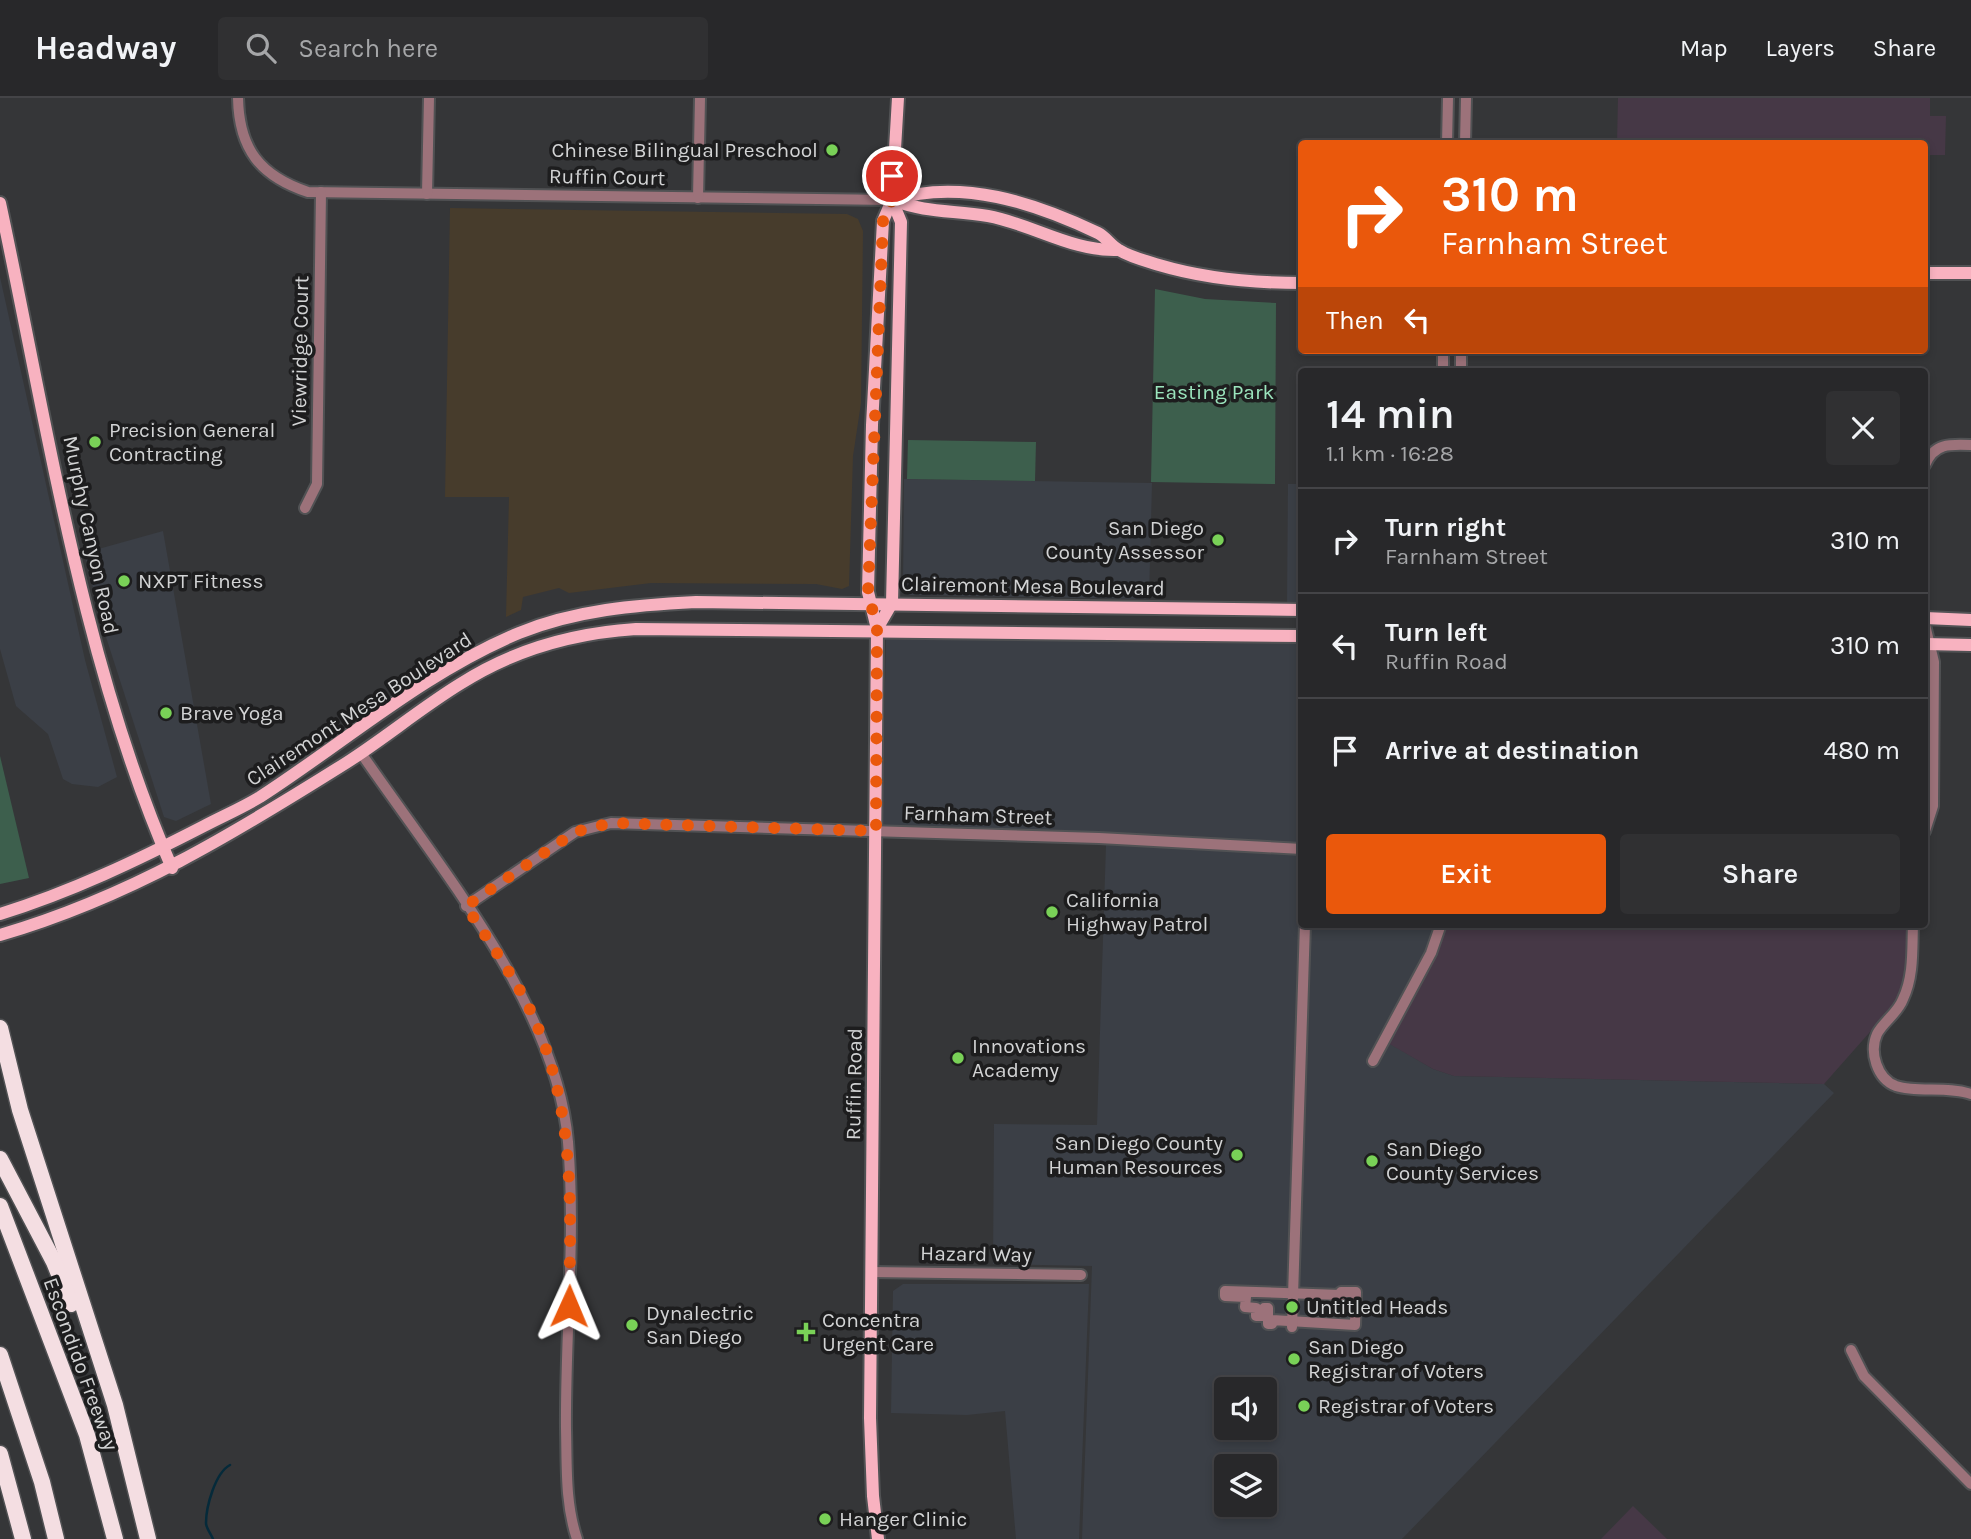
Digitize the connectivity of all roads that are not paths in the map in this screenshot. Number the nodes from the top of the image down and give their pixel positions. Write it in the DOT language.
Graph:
graph roads {
  1 [pos="238,98"];
  2 [pos="429,98"];
  3 [pos="700,98"];
  4 [pos="898,98"];
  5 [pos="1448,98"];
  6 [pos="1466,98"];
  7 [pos="1447,140"];
  8 [pos="1465,140"];
  9 [pos="321,192"];
  10 [pos="427,194"];
  11 [pos="698,198"];
  12 [pos="892,200"];
  13 [pos="0,203"];
  14 [pos="1118,250"];
  15 [pos="1928,273"];
  16 [pos="1971,273"];
  17 [pos="1298,283"];
  18 [pos="1971,444"];
  19 [pos="1928,460"];
  20 [pos="305,508"];
  21 [pos="869,603"];
  22 [pos="892,603"];
  23 [pos="1298,610"];
  24 [pos="1928,618"];
  25 [pos="1971,620"];
  26 [pos="877,629"];
  27 [pos="1298,636"];
  28 [pos="1928,644"];
  29 [pos="1971,645"];
  30 [pos="361,753"];
  31 [pos="1928,823"];
  32 [pos="876,831"];
  33 [pos="163,848"];
  34 [pos="1298,849"];
  35 [pos="172,868"];
  36 [pos="466,906"];
  37 [pos="0,914"];
  38 [pos="1306,928"];
  39 [pos="1440,928"];
  40 [pos="1913,928"];
  41 [pos="0,935"];
  42 [pos="0,1028"];
  43 [pos="1373,1062"];
  44 [pos="1971,1094"];
  45 [pos="0,1159"];
  46 [pos="0,1206"];
  47 [pos="871,1272"];
  48 [pos="1081,1275"];
  49 [pos="1293,1293"];
  50 [pos="1293,1324"];
  51 [pos="1851,1350"];
  52 [pos="0,1355"];
  53 [pos="125,1444"];
  54 [pos="0,1454"];
  55 [pos="1971,1485"];
  56 [pos="23,1539"];
  57 [pos="56,1539"];
  58 [pos="115,1539"];
  59 [pos="148,1539"];
  60 [pos="577,1539"];
  61 [pos="878,1539"];
  1 -- 9 [label="street, Ruffin Court"];
  2 -- 10 [label="street"];
  3 -- 11 [label="street"];
  4 -- 12 [label="main road, Ruffin Road"];
  5 -- 7 [label="street"];
  6 -- 8 [label="street"];
  9 -- 10 [label="street, Ruffin Court"];
  9 -- 20 [label="street, Viewridge Court"];
  10 -- 11 [label="street, Ruffin Court"];
  11 -- 12 [label="street, Ruffin Court"];
  12 -- 14 [label="main road"];
  12 -- 14 [label="main road"];
  12 -- 21 [label="main road, Ruffin Road"];
  12 -- 22 [label="main road, Ruffin Road"];
  13 -- 33 [label="main road, Murphy Canyon Road"];
  14 -- 17 [label="main road"];
  15 -- 16 [label="main road"];
  18 -- 19 [label="street"];
  21 -- 22 [label="main road, Clairemont Mesa Boulevard"];
  21 -- 26 [label="main road, Ruffin Road"];
  21 -- 33 [label="main road, Clairemont Mesa Boulevard"];
  22 -- 23 [label="main road, Clairemont Mesa Boulevard"];
  22 -- 26 [label="main road, Ruffin Road"];
  24 -- 25 [label="main road"];
  26 -- 27 [label="main road, Clairemont Mesa Boulevard"];
  26 -- 30 [label="main road, Clairemont Mesa Boulevard"];
  26 -- 32 [label="main road, Ruffin Road"];
  28 -- 29 [label="main road"];
  28 -- 31 [label="street"];
  30 -- 35 [label="main road, Clairemont Mesa Boulevard"];
  30 -- 36 [label="street"];
  32 -- 34 [label="street, Farnham Street"];
  32 -- 36 [label="street, Farnham Street"];
  32 -- 47 [label="main road, Ruffin Road"];
  33 -- 35 [label="main road, Murphy Canyon Road"];
  33 -- 37 [label="main road, Clairemont Mesa Boulevard"];
  35 -- 41 [label="main road, Clairemont Mesa Boulevard"];
  36 -- 60 [label="street"];
  38 -- 49 [label="street"];
  39 -- 43 [label="street"];
  40 -- 44 [label="street"];
  42 -- 53 [label="highway"];
  45 -- 53 [label="highway"];
  46 -- 58 [label="highway, Escondido Freeway"];
  47 -- 48 [label="street, Hazard Way"];
  47 -- 61 [label="main road, Ruffin Road"];
  49 -- 50 [label="street"];
  49 -- 50 [label="street"];
  49 -- 50 [label="street"];
  51 -- 55 [label="street"];
  52 -- 57 [label="highway"];
  53 -- 59 [label="highway"];
  54 -- 56 [label="highway"];
}
